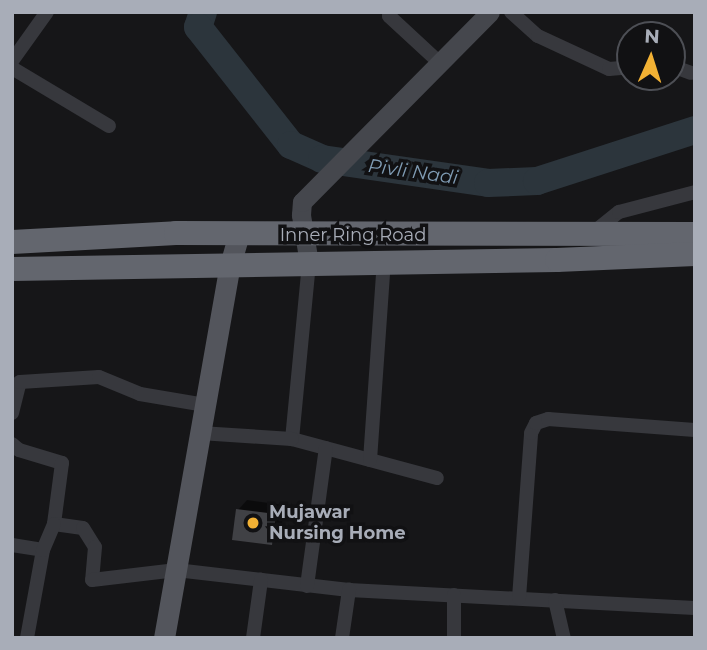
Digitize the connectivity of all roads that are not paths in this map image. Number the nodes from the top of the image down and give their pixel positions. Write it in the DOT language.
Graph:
graph roads {
  1 [pos="47,12"];
  2 [pos="390,12"];
  3 [pos="490,12"];
  4 [pos="511,12"];
  5 [pos="12,61"];
  6 [pos="440,63"];
  7 [pos="12,68"];
  8 [pos="616,68"];
  9 [pos="109,126"];
  10 [pos="695,192"];
  11 [pos="239,234"];
  12 [pos="305,234"];
  13 [pos="695,234"];
  14 [pos="590,236"];
  15 [pos="12,242"];
  16 [pos="695,254"];
  17 [pos="384,262"];
  18 [pos="309,263"];
  19 [pos="230,265"];
  20 [pos="12,269"];
  21 [pos="16,375"];
  22 [pos="205,405"];
  23 [pos="12,413"];
  24 [pos="695,430"];
  25 [pos="201,433"];
  26 [pos="292,439"];
  27 [pos="12,444"];
  28 [pos="326,448"];
  29 [pos="370,460"];
  30 [pos="437,478"];
  31 [pos="54,524"];
  32 [pos="12,545"];
  33 [pos="43,550"];
  34 [pos="176,570"];
  35 [pos="261,580"];
  36 [pos="307,586"];
  37 [pos="349,590"];
  38 [pos="454,595"];
  39 [pos="519,598"];
  40 [pos="555,600"];
  41 [pos="695,608"];
  42 [pos="27,638"];
  43 [pos="164,638"];
  44 [pos="253,638"];
  45 [pos="342,638"];
  46 [pos="454,638"];
  47 [pos="564,638"];
  1 -- 5 [label="street"];
  2 -- 6 [label="street"];
  3 -- 6 [label="street"];
  4 -- 8 [label="street"];
  6 -- 12 [label="street"];
  7 -- 9 [label="street"];
  10 -- 14 [label="street"];
  11 -- 12 [label="highway, Inner Ring Road"];
  11 -- 15 [label="highway, Inner Ring Road"];
  11 -- 19 [label="main road"];
  12 -- 14 [label="highway, Inner Ring Road"];
  12 -- 18 [label="street"];
  13 -- 14 [label="highway, Inner Ring Road"];
  16 -- 17 [label="highway, Inner Ring Road"];
  17 -- 18 [label="highway, Inner Ring Road"];
  17 -- 29 [label="street"];
  18 -- 19 [label="highway, Inner Ring Road"];
  18 -- 26 [label="street"];
  19 -- 20 [label="highway, Inner Ring Road"];
  19 -- 22 [label="main road"];
  21 -- 22 [label="street"];
  21 -- 23 [label="street"];
  22 -- 25 [label="main road"];
  24 -- 39 [label="street"];
  25 -- 26 [label="street"];
  25 -- 34 [label="main road"];
  26 -- 28 [label="street"];
  27 -- 31 [label="street"];
  28 -- 29 [label="street"];
  28 -- 36 [label="street"];
  29 -- 30 [label="street"];
  31 -- 33 [label="street"];
  31 -- 34 [label="street"];
  32 -- 33 [label="street"];
  33 -- 42 [label="street"];
  34 -- 35 [label="street"];
  34 -- 43 [label="main road"];
  35 -- 36 [label="street"];
  35 -- 44 [label="street"];
  36 -- 37 [label="street"];
  37 -- 38 [label="street"];
  37 -- 45 [label="street"];
  38 -- 39 [label="street"];
  38 -- 46 [label="street"];
  39 -- 40 [label="street"];
  40 -- 41 [label="street"];
  40 -- 47 [label="street"];
}
